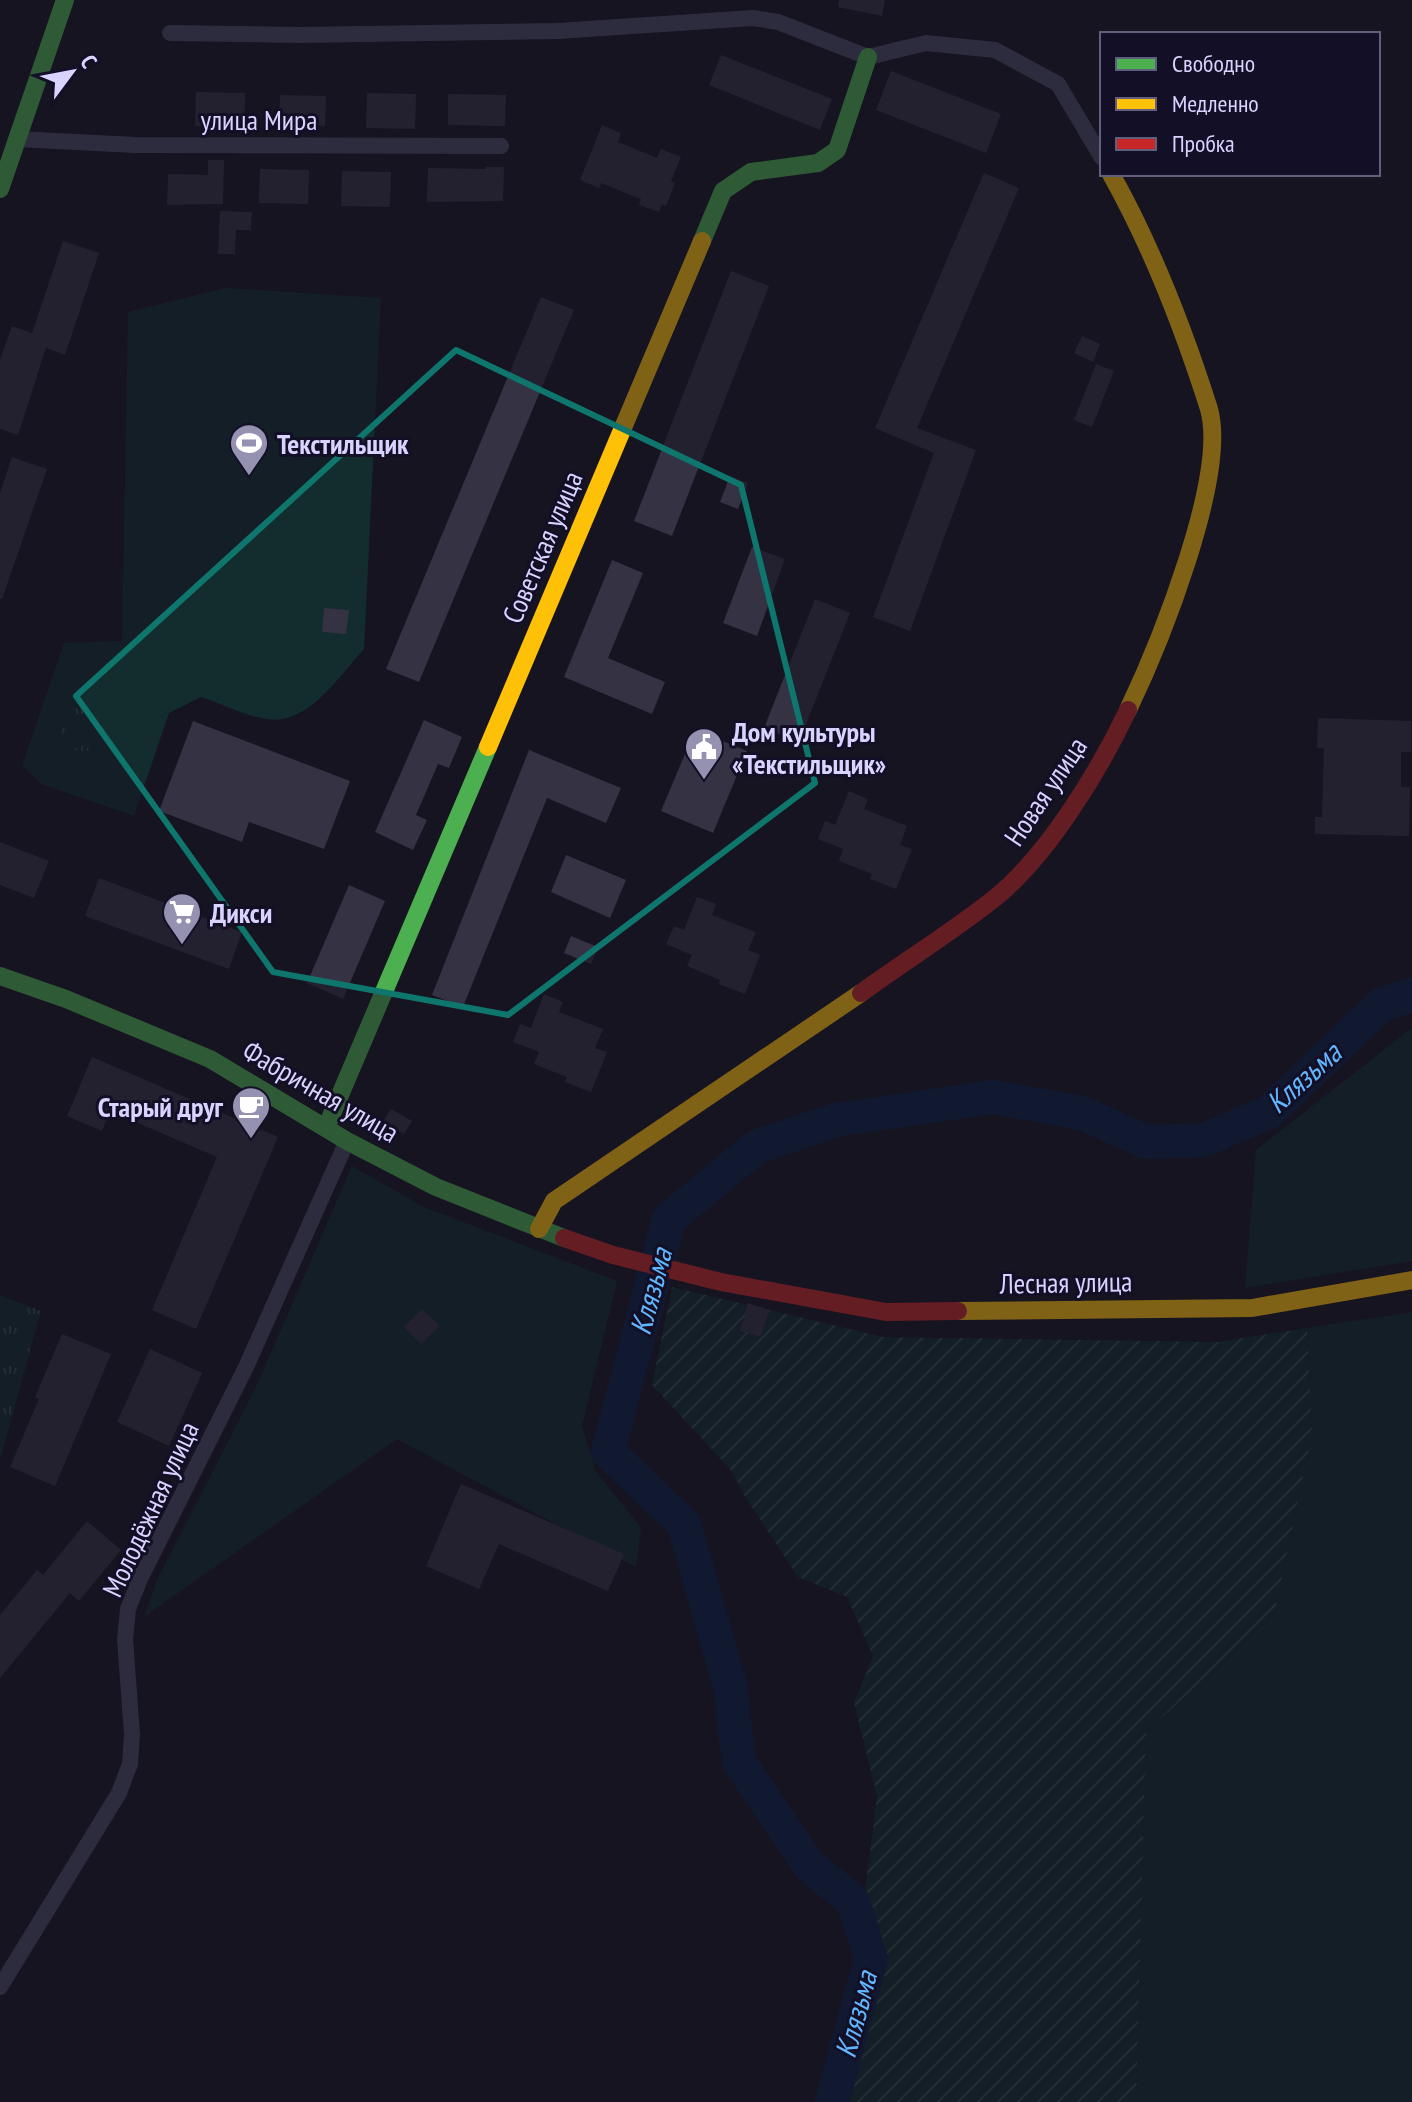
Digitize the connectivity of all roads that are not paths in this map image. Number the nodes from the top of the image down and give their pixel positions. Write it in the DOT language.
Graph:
graph roads {
  1 [pos="65,0"];
  2 [pos="170,33"];
  3 [pos="868,57"];
  4 [pos="17,139"];
  5 [pos="501,146"];
  6 [pos="1100,155"];
  7 [pos="1112,176"];
  8 [pos="0,189"];
  9 [pos="0,976"];
  10 [pos="326,1128"];
  11 [pos="347,1141"];
  12 [pos="539,1229"];
  13 [pos="613,1255"];
  14 [pos="1412,1280"];
  15 [pos="0,1987"];
  1 -- 4 [label="street"];
  2 -- 3 [label="street"];
  3 -- 6 [label="street"];
  3 -- 10 [label="street, Советская улица"];
  4 -- 5 [label="street, улица Мира"];
  4 -- 8 [label="street"];
  7 -- 12 [label="street, Новая улица"];
  9 -- 10 [label="street, Фабричная улица"];
  10 -- 11 [label="street, Фабричная улица"];
  11 -- 12 [label="street, Фабричная улица"];
  11 -- 15 [label="street, Молодёжная улица"];
  12 -- 13 [label="street, Фабричная улица"];
  13 -- 14 [label="street, Лесная улица"];
}
